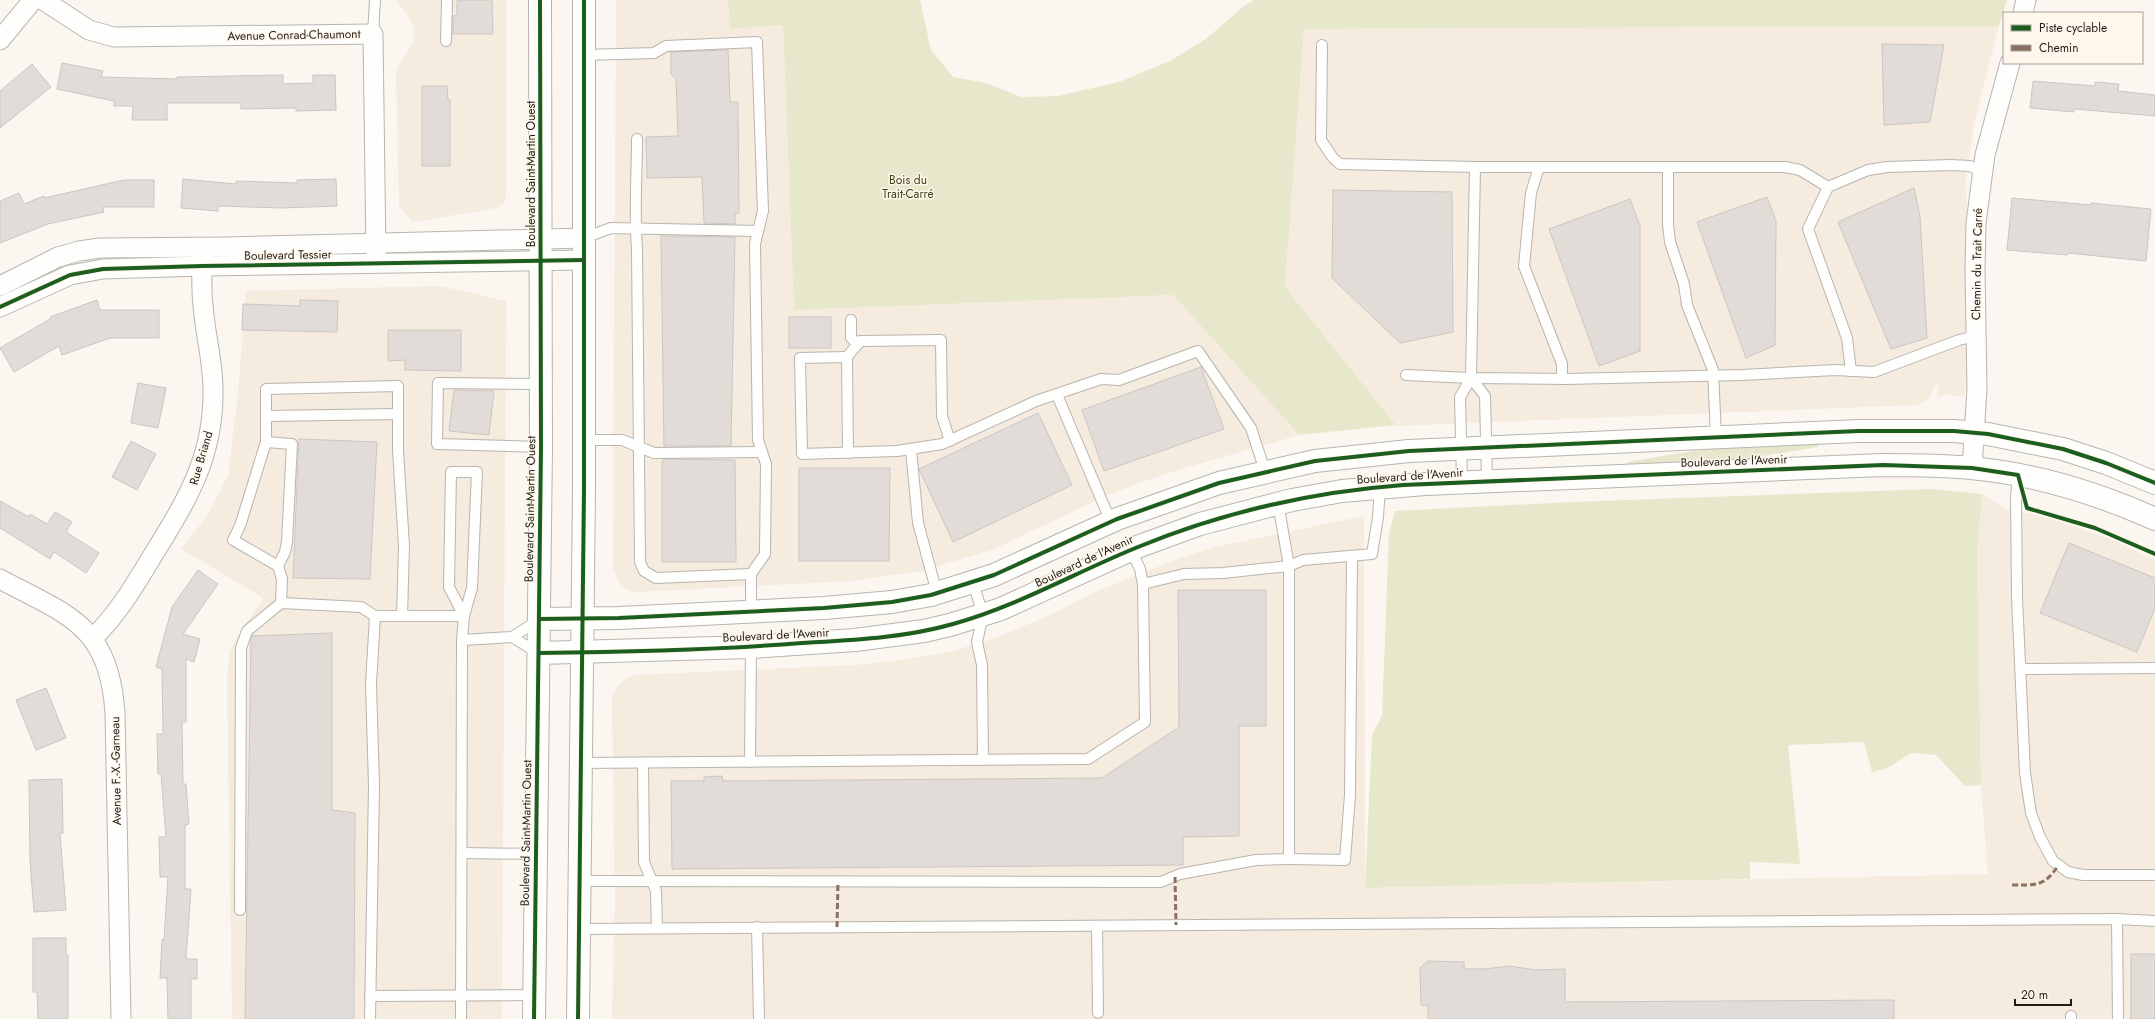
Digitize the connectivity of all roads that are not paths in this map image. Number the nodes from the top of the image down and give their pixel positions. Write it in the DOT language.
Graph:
graph roads {
  1 [pos="33,0"];
  2 [pos="43,0"];
  3 [pos="375,0"];
  4 [pos="447,0"];
  5 [pos="540,0"];
  6 [pos="584,0"];
  7 [pos="2026,0"];
  8 [pos="2023,12"];
  9 [pos="373,34"];
  10 [pos="0,40"];
  11 [pos="446,41"];
  12 [pos="1322,45"];
  13 [pos="584,56"];
  14 [pos="2010,64"];
  15 [pos="637,139"];
  16 [pos="1475,167"];
  17 [pos="1539,167"];
  18 [pos="1668,167"];
  19 [pos="1982,172"];
  20 [pos="1828,186"];
  21 [pos="636,228"];
  22 [pos="758,231"];
  23 [pos="584,238"];
  24 [pos="541,239"];
  25 [pos="376,243"];
  26 [pos="202,256"];
  27 [pos="584,260"];
  28 [pos="541,261"];
  29 [pos="376,263"];
  30 [pos="0,286"];
  31 [pos="0,307"];
  32 [pos="851,320"];
  33 [pos="1976,336"];
  34 [pos="858,344"];
  35 [pos="847,357"];
  36 [pos="1851,371"];
  37 [pos="1406,375"];
  38 [pos="1714,376"];
  39 [pos="1471,378"];
  40 [pos="1562,379"];
  41 [pos="541,384"];
  42 [pos="1057,395"];
  43 [pos="398,414"];
  44 [pos="266,416"];
  45 [pos="1975,432"];
  46 [pos="1716,437"];
  47 [pos="584,440"];
  48 [pos="950,441"];
  49 [pos="266,442"];
  50 [pos="541,447"];
  51 [pos="640,447"];
  52 [pos="1486,447"];
  53 [pos="1461,448"];
  54 [pos="910,450"];
  55 [pos="762,452"];
  56 [pos="848,453"];
  57 [pos="1972,468"];
  58 [pos="1265,471"];
  59 [pos="2018,475"];
  60 [pos="1488,481"];
  61 [pos="1462,482"];
  62 [pos="2155,483"];
  63 [pos="1380,487"];
  64 [pos="1278,503"];
  65 [pos="2155,519"];
  66 [pos="1112,522"];
  67 [pos="1131,550"];
  68 [pos="1352,556"];
  69 [pos="278,566"];
  70 [pos="1289,566"];
  71 [pos="751,574"];
  72 [pos="0,578"];
  73 [pos="973,583"];
  74 [pos="1143,584"];
  75 [pos="937,593"];
  76 [pos="281,603"];
  77 [pos="752,612"];
  78 [pos="983,615"];
  79 [pos="375,616"];
  80 [pos="402,616"];
  81 [pos="464,616"];
  82 [pos="539,619"];
  83 [pos="582,619"];
  84 [pos="512,637"];
  85 [pos="93,638"];
  86 [pos="462,640"];
  87 [pos="751,647"];
  88 [pos="539,653"];
  89 [pos="581,653"];
  90 [pos="2155,668"];
  91 [pos="2021,669"];
  92 [pos="983,760"];
  93 [pos="750,762"];
  94 [pos="580,763"];
  95 [pos="643,763"];
  96 [pos="462,853"];
  97 [pos="536,854"];
  98 [pos="1289,859"];
  99 [pos="2155,875"];
  100 [pos="580,881"];
  101 [pos="652,881"];
  102 [pos="240,910"];
  103 [pos="2117,919"];
  104 [pos="2155,921"];
  105 [pos="1097,926"];
  106 [pos="757,927"];
  107 [pos="657,928"];
  108 [pos="579,929"];
  109 [pos="461,995"];
  110 [pos="535,995"];
  111 [pos="370,996"];
  112 [pos="1098,1014"];
  113 [pos="121,1019"];
  114 [pos="370,1019"];
  115 [pos="461,1019"];
  116 [pos="534,1019"];
  117 [pos="578,1019"];
  118 [pos="759,1019"];
  119 [pos="2118,1019"];
  1 -- 10 [label="street"];
  2 -- 9 [label="street, Avenue Conrad-Chaumont"];
  3 -- 9 [label="lane"];
  4 -- 11 [label="lane"];
  5 -- 24 [label="street, Boulevard Saint-Martin Ouest"];
  6 -- 13 [label="street"];
  7 -- 8 [label="street"];
  9 -- 25 [label="street, Avenue Conrad-Chaumont"];
  12 -- 16 [label="lane"];
  13 -- 22 [label="lane"];
  13 -- 23 [label="street"];
  14 -- 19 [label="street, Chemin du Trait Carré"];
  15 -- 21 [label="lane"];
  16 -- 17 [label="lane"];
  16 -- 39 [label="lane"];
  17 -- 18 [label="lane"];
  17 -- 40 [label="lane"];
  18 -- 20 [label="lane"];
  18 -- 38 [label="lane"];
  19 -- 20 [label="lane"];
  19 -- 33 [label="street, Chemin du Trait Carré"];
  20 -- 36 [label="lane"];
  21 -- 22 [label="lane"];
  21 -- 23 [label="lane"];
  21 -- 51 [label="lane"];
  22 -- 55 [label="lane"];
  23 -- 24 [label="street, Boulevard Tessier"];
  23 -- 27 [label="street"];
  24 -- 25 [label="street, Boulevard Tessier"];
  24 -- 28 [label="street, Boulevard Saint-Martin Ouest"];
  25 -- 26 [label="street, Boulevard Tessier"];
  25 -- 29 [label="street, Avenue Conrad-Chaumont"];
  26 -- 29 [label="street, Boulevard Tessier"];
  26 -- 30 [label="street, Boulevard Tessier"];
  26 -- 31 [label="street, Boulevard Tessier"];
  26 -- 85 [label="street, Rue Briand"];
  27 -- 28 [label="street, Boulevard Tessier"];
  27 -- 47 [label="street"];
  28 -- 29 [label="street, Boulevard Tessier"];
  28 -- 41 [label="street, Boulevard Saint-Martin Ouest"];
  32 -- 34 [label="lane"];
  33 -- 36 [label="lane"];
  33 -- 45 [label="street, Chemin du Trait Carré"];
  34 -- 35 [label="lane"];
  34 -- 48 [label="lane"];
  35 -- 56 [label="lane"];
  35 -- 56 [label="lane"];
  36 -- 38 [label="lane"];
  37 -- 39 [label="lane"];
  38 -- 40 [label="lane"];
  38 -- 46 [label="lane"];
  39 -- 40 [label="lane"];
  39 -- 52 [label="lane"];
  39 -- 53 [label="lane"];
  41 -- 50 [label="street, Boulevard Saint-Martin Ouest"];
  41 -- 50 [label="lane"];
  42 -- 48 [label="lane"];
  42 -- 58 [label="lane"];
  42 -- 66 [label="lane"];
  43 -- 44 [label="lane"];
  43 -- 44 [label="lane"];
  43 -- 80 [label="lane"];
  44 -- 49 [label="lane"];
  45 -- 46 [label="street, Boulevard de l'Avenir"];
  45 -- 57 [label="street, Chemin du Trait Carré"];
  45 -- 62 [label="street, Boulevard de l'Avenir"];
  46 -- 52 [label="street, Boulevard de l'Avenir"];
  47 -- 51 [label="lane"];
  47 -- 83 [label="street"];
  48 -- 54 [label="lane"];
  49 -- 69 [label="lane"];
  49 -- 69 [label="lane"];
  50 -- 82 [label="street, Boulevard Saint-Martin Ouest"];
  51 -- 55 [label="lane"];
  51 -- 71 [label="lane"];
  52 -- 53 [label="street, Boulevard de l'Avenir"];
  52 -- 60 [label="lane"];
  53 -- 58 [label="street, Boulevard de l'Avenir"];
  53 -- 61 [label="lane"];
  54 -- 56 [label="lane"];
  54 -- 75 [label="lane"];
  55 -- 71 [label="lane"];
  57 -- 59 [label="street, Boulevard de l'Avenir"];
  57 -- 60 [label="street, Boulevard de l'Avenir"];
  58 -- 66 [label="street, Boulevard de l'Avenir"];
  59 -- 65 [label="street, Boulevard de l'Avenir"];
  59 -- 91 [label="lane"];
  60 -- 61 [label="street, Boulevard de l'Avenir"];
  61 -- 63 [label="street, Boulevard de l'Avenir"];
  63 -- 64 [label="street, Boulevard de l'Avenir"];
  63 -- 68 [label="lane"];
  64 -- 67 [label="street, Boulevard de l'Avenir"];
  64 -- 70 [label="lane"];
  66 -- 73 [label="street, Boulevard de l'Avenir"];
  67 -- 74 [label="lane"];
  67 -- 78 [label="street, Boulevard de l'Avenir"];
  68 -- 70 [label="lane"];
  68 -- 98 [label="lane"];
  69 -- 76 [label="lane"];
  70 -- 74 [label="lane"];
  70 -- 98 [label="lane"];
  71 -- 77 [label="lane"];
  72 -- 85 [label="street, Avenue F.-X.-Garneau"];
  73 -- 75 [label="street, Boulevard de l'Avenir"];
  73 -- 78 [label="lane"];
  74 -- 92 [label="lane"];
  75 -- 77 [label="street, Boulevard de l'Avenir"];
  76 -- 79 [label="lane"];
  76 -- 102 [label="lane"];
  77 -- 83 [label="street, Boulevard de l'Avenir"];
  78 -- 87 [label="street, Boulevard de l'Avenir"];
  78 -- 92 [label="lane"];
  79 -- 80 [label="lane"];
  79 -- 111 [label="lane"];
  80 -- 81 [label="lane"];
  81 -- 81 [label="lane"];
  81 -- 86 [label="lane"];
  82 -- 83 [label="street, Boulevard de l'Avenir"];
  82 -- 84 [label="lane"];
  82 -- 88 [label="street, Boulevard Saint-Martin Ouest"];
  83 -- 89 [label="street"];
  84 -- 86 [label="lane"];
  84 -- 88 [label="lane"];
  85 -- 113 [label="street, Avenue F.-X.-Garneau"];
  86 -- 96 [label="lane"];
  87 -- 89 [label="street, Boulevard de l'Avenir"];
  87 -- 93 [label="lane"];
  88 -- 89 [label="street, Boulevard de l'Avenir"];
  88 -- 97 [label="street, Boulevard Saint-Martin Ouest"];
  89 -- 94 [label="street"];
  90 -- 91 [label="lane"];
  91 -- 99 [label="lane"];
  92 -- 93 [label="lane"];
  93 -- 95 [label="lane"];
  94 -- 95 [label="lane"];
  94 -- 100 [label="street"];
  95 -- 101 [label="lane"];
  96 -- 97 [label="lane"];
  96 -- 109 [label="lane"];
  97 -- 110 [label="street, Boulevard Saint-Martin Ouest"];
  98 -- 101 [label="lane"];
  100 -- 101 [label="lane"];
  100 -- 108 [label="street"];
  101 -- 107 [label="lane"];
  103 -- 104 [label="lane"];
  103 -- 105 [label="lane"];
  103 -- 119 [label="lane"];
  105 -- 106 [label="lane"];
  105 -- 112 [label="lane"];
  106 -- 107 [label="lane"];
  106 -- 118 [label="lane"];
  107 -- 108 [label="lane"];
  108 -- 117 [label="street"];
  109 -- 110 [label="lane"];
  109 -- 111 [label="lane"];
  109 -- 115 [label="lane"];
  110 -- 116 [label="street, Boulevard Saint-Martin Ouest"];
  111 -- 114 [label="lane"];
}
